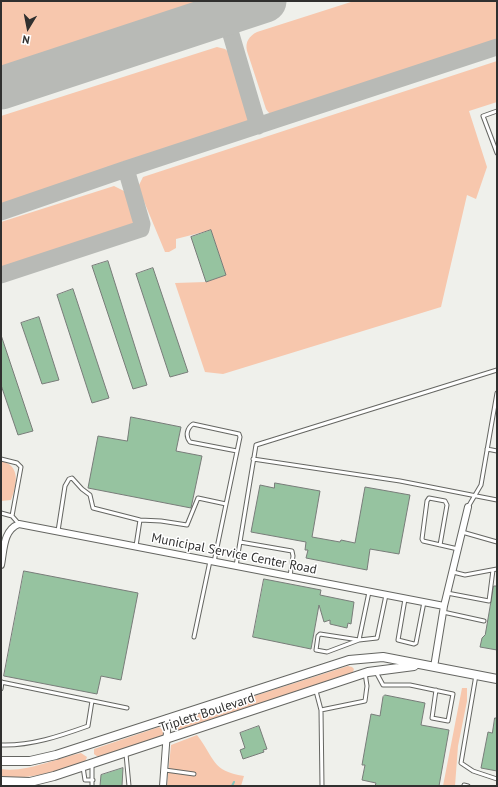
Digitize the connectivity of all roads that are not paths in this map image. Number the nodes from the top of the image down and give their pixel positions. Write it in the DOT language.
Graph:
graph roads {
  1 [pos="497,111"];
  2 [pos="497,153"];
  3 [pos="497,370"];
  4 [pos="497,393"];
  5 [pos="496,409"];
  6 [pos="487,449"];
  7 [pos="237,451"];
  8 [pos="497,451"];
  9 [pos="1,459"];
  10 [pos="254,459"];
  11 [pos="474,496"];
  12 [pos="497,500"];
  13 [pos="226,504"];
  14 [pos="468,507"];
  15 [pos="1,513"];
  16 [pos="12,516"];
  17 [pos="140,520"];
  18 [pos="19,524"];
  19 [pos="58,532"];
  20 [pos="462,532"];
  21 [pos="240,542"];
  22 [pos="497,542"];
  23 [pos="440,545"];
  24 [pos="135,546"];
  25 [pos="458,549"];
  26 [pos="212,561"];
  27 [pos="1,565"];
  28 [pos="236,566"];
  29 [pos="495,570"];
  30 [pos="453,572"];
  31 [pos="290,576"];
  32 [pos="368,592"];
  33 [pos="447,593"];
  34 [pos="386,595"];
  35 [pos="405,599"];
  36 [pos="424,602"];
  37 [pos="444,609"];
  38 [pos="484,621"];
  39 [pos="194,638"];
  40 [pos="360,640"];
  41 [pos="421,665"];
  42 [pos="434,667"];
  43 [pos="375,671"];
  44 [pos="365,673"];
  45 [pos="476,675"];
  46 [pos="497,679"];
  47 [pos="2,682"];
  48 [pos="1,689"];
  49 [pos="315,690"];
  50 [pos="436,690"];
  51 [pos="92,701"];
  52 [pos="127,708"];
  53 [pos="321,710"];
  54 [pos="168,718"];
  55 [pos="167,738"];
  56 [pos="1,745"];
  57 [pos="126,752"];
  58 [pos="1,761"];
  59 [pos="92,763"];
  60 [pos="83,766"];
  61 [pos="165,770"];
  62 [pos="194,774"];
  63 [pos="497,779"];
  64 [pos="92,780"];
  65 [pos="1,781"];
  66 [pos="30,784"];
  67 [pos="464,785"];
  68 [pos="92,786"];
  69 [pos="129,786"];
  70 [pos="163,786"];
  71 [pos="322,786"];
  72 [pos="468,786"];
  1 -- 2 [label="lane"];
  3 -- 10 [label="lane"];
  4 -- 5 [label="lane"];
  5 -- 6 [label="lane"];
  6 -- 8 [label="lane"];
  6 -- 11 [label="lane"];
  7 -- 7 [label="lane"];
  7 -- 13 [label="lane"];
  9 -- 16 [label="lane"];
  10 -- 11 [label="lane"];
  10 -- 21 [label="lane"];
  11 -- 12 [label="lane"];
  11 -- 14 [label="lane"];
  13 -- 17 [label="lane"];
  13 -- 26 [label="lane"];
  14 -- 20 [label="street"];
  15 -- 16 [label="lane"];
  16 -- 18 [label="lane"];
  17 -- 19 [label="lane"];
  17 -- 24 [label="lane"];
  18 -- 19 [label="street, Municipal Service Center Road"];
  18 -- 27 [label="street"];
  19 -- 24 [label="street, Municipal Service Center Road"];
  20 -- 22 [label="lane"];
  20 -- 25 [label="street"];
  21 -- 28 [label="lane"];
  21 -- 31 [label="lane"];
  23 -- 23 [label="lane"];
  23 -- 25 [label="lane"];
  24 -- 26 [label="street, Municipal Service Center Road"];
  25 -- 30 [label="street"];
  26 -- 28 [label="street, Municipal Service Center Road"];
  26 -- 39 [label="lane"];
  28 -- 31 [label="street, Municipal Service Center Road"];
  29 -- 30 [label="lane"];
  29 -- 33 [label="lane"];
  30 -- 33 [label="street"];
  31 -- 32 [label="street, Municipal Service Center Road"];
  32 -- 34 [label="street, Municipal Service Center Road"];
  32 -- 40 [label="lane"];
  33 -- 37 [label="street"];
  34 -- 35 [label="street, Municipal Service Center Road"];
  34 -- 40 [label="lane"];
  35 -- 36 [label="street, Municipal Service Center Road"];
  35 -- 36 [label="lane"];
  36 -- 37 [label="street, Municipal Service Center Road"];
  37 -- 38 [label="lane"];
  37 -- 42 [label="street"];
  40 -- 40 [label="lane"];
  41 -- 42 [label="main road, Triplett Boulevard"];
  41 -- 43 [label="main road, Triplett Boulevard"];
  41 -- 54 [label="main road, Triplett Boulevard"];
  42 -- 45 [label="main road, Triplett Boulevard"];
  43 -- 44 [label="main road, Triplett Boulevard"];
  43 -- 50 [label="lane"];
  44 -- 49 [label="main road, Triplett Boulevard"];
  44 -- 53 [label="lane"];
  45 -- 46 [label="main road, Triplett Boulevard"];
  45 -- 63 [label="lane"];
  47 -- 48 [label="lane"];
  47 -- 51 [label="lane"];
  49 -- 53 [label="lane"];
  49 -- 55 [label="main road, Triplett Boulevard"];
  50 -- 50 [label="lane"];
  51 -- 52 [label="lane"];
  51 -- 56 [label="lane"];
  53 -- 71 [label="lane"];
  54 -- 55 [label="street"];
  54 -- 58 [label="main road, Triplett Boulevard"];
  55 -- 57 [label="main road, Triplett Boulevard"];
  55 -- 61 [label="street"];
  57 -- 59 [label="main road, Triplett Boulevard"];
  57 -- 69 [label="lane"];
  59 -- 60 [label="main road, Triplett Boulevard"];
  59 -- 64 [label="lane"];
  60 -- 64 [label="lane"];
  60 -- 66 [label="main road, Triplett Boulevard"];
  61 -- 62 [label="lane"];
  61 -- 70 [label="street"];
  64 -- 68 [label="lane"];
  65 -- 66 [label="main road, Triplett Boulevard"];
  67 -- 72 [label="lane"];
}
